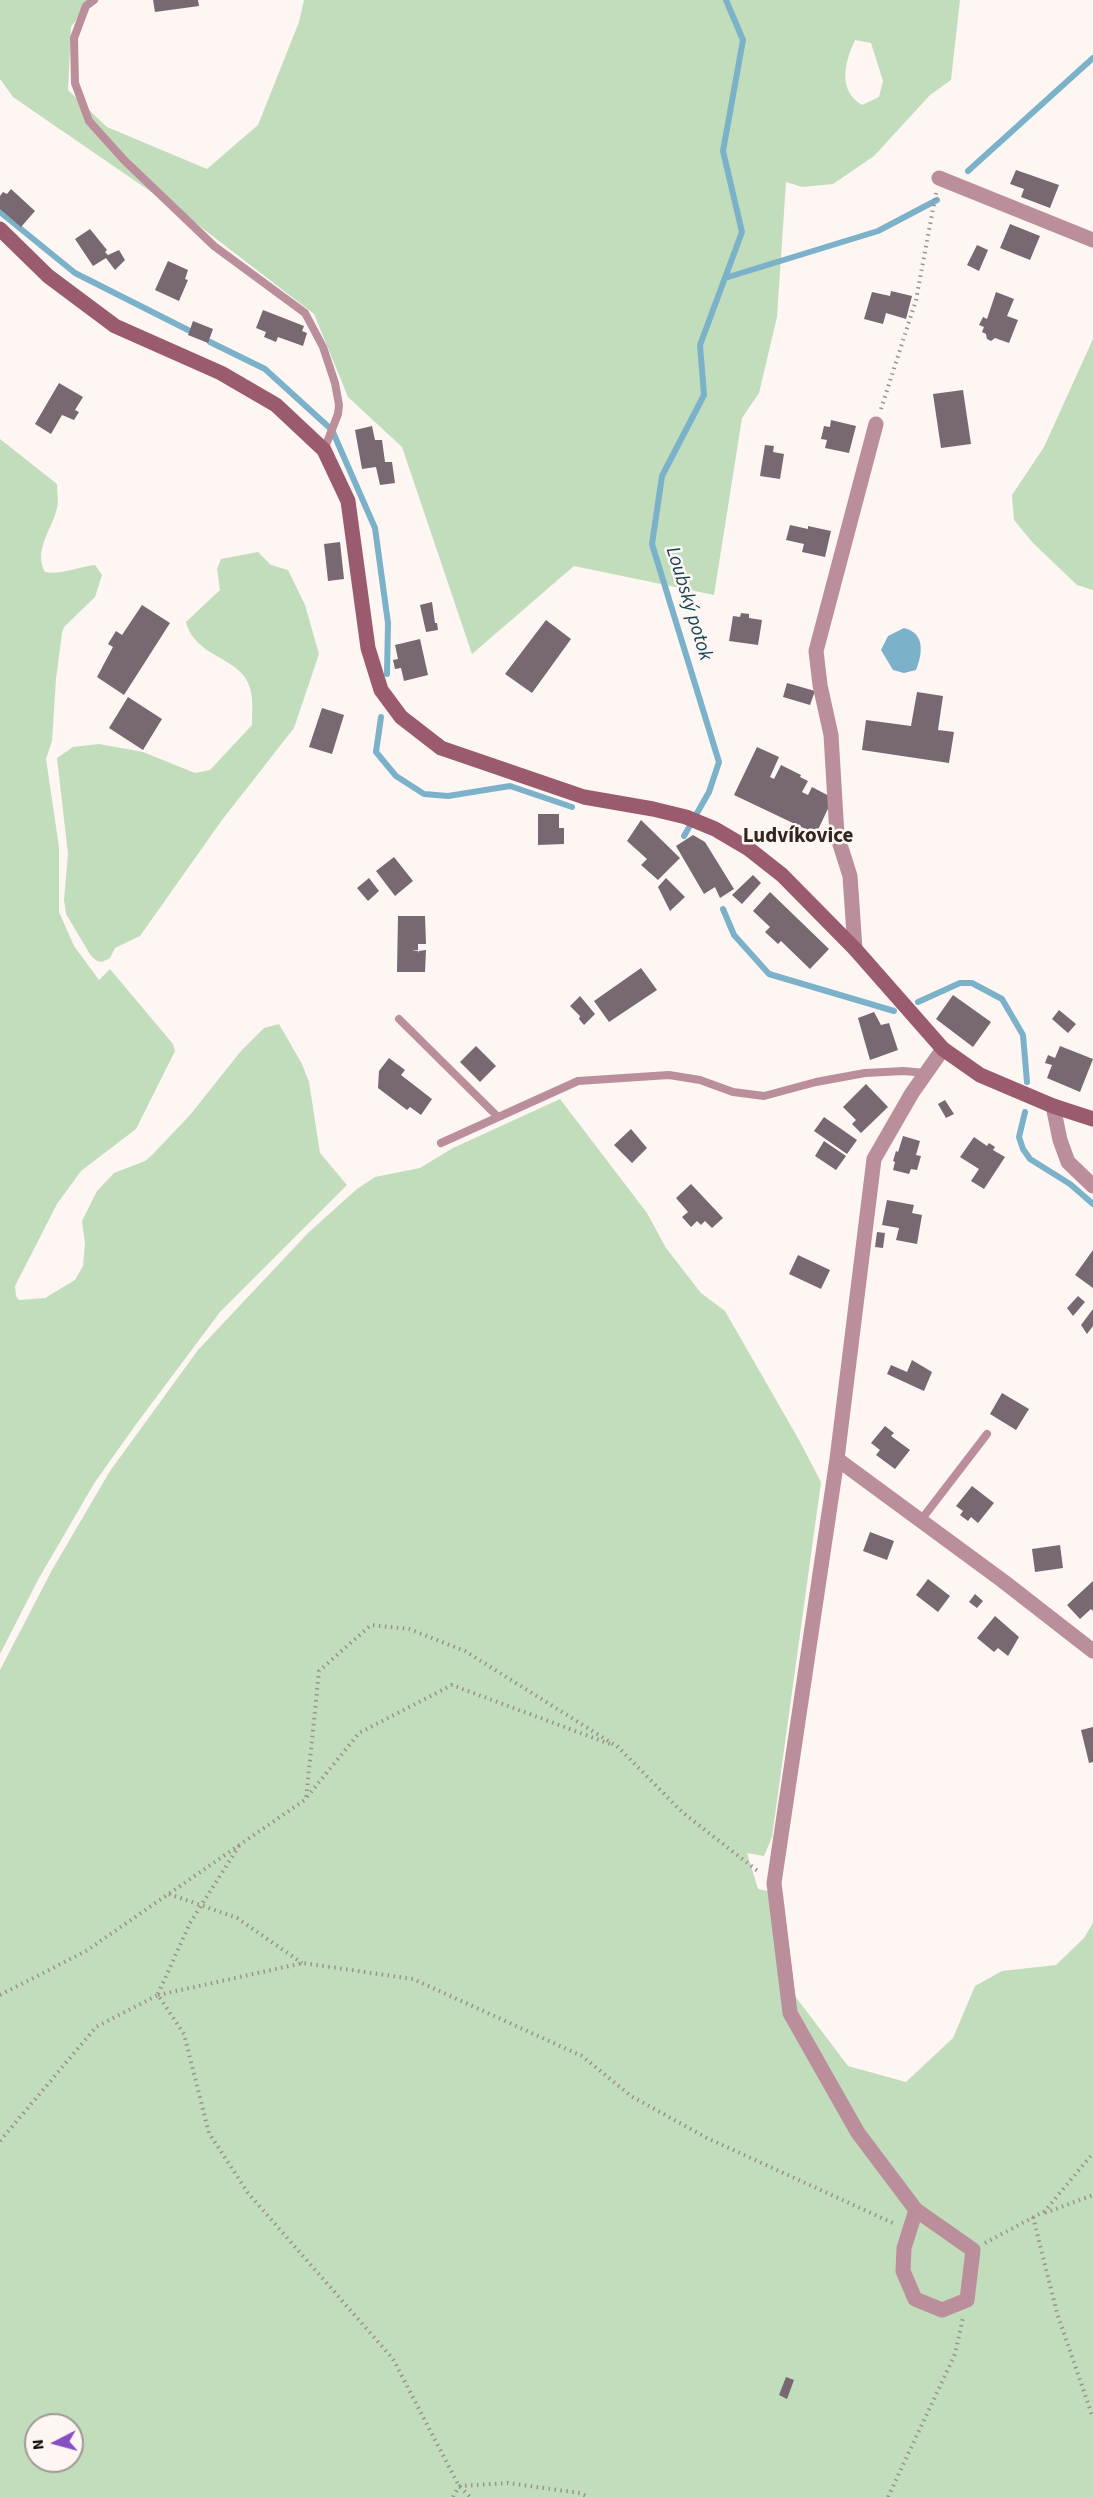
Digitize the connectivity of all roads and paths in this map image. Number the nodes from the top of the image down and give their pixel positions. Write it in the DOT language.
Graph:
graph roads {
  1 [pos="94,0"];
  2 [pos="939,178"];
  3 [pos="0,229"];
  4 [pos="1093,240"];
  5 [pos="876,424"];
  6 [pos="327,444"];
  7 [pos="855,949"];
  8 [pos="399,1019"];
  9 [pos="943,1049"];
  10 [pos="925,1073"];
  11 [pos="1053,1106"];
  12 [pos="498,1117"];
  13 [pos="1093,1119"];
  14 [pos="441,1143"];
  15 [pos="1093,1186"];
  16 [pos="987,1434"];
  17 [pos="837,1459"];
  18 [pos="921,1520"];
  19 [pos="1093,1651"];
  20 [pos="618,1747"];
  21 [pos="306,1799"];
  22 [pos="240,1844"];
  23 [pos="774,1883"];
  24 [pos="168,1894"];
  25 [pos="201,1905"];
  26 [pos="303,1963"];
  27 [pos="0,1995"];
  28 [pos="158,1995"];
  29 [pos="0,2141"];
  30 [pos="1093,2152"];
  31 [pos="1093,2195"];
  32 [pos="916,2210"];
  33 [pos="1033,2217"];
  34 [pos="909,2231"];
  35 [pos="973,2250"];
  36 [pos="968,2300"];
  37 [pos="1093,2418"];
  38 [pos="459,2486"];
  39 [pos="453,2497"];
  40 [pos="470,2497"];
  41 [pos="588,2497"];
  42 [pos="888,2497"];
  1 -- 6 [label="lane"];
  2 -- 4 [label="street"];
  2 -- 5 [label="path"];
  3 -- 6 [label="street"];
  5 -- 7 [label="street"];
  6 -- 7 [label="street"];
  7 -- 9 [label="street"];
  8 -- 12 [label="lane"];
  9 -- 10 [label="street"];
  9 -- 11 [label="street"];
  10 -- 12 [label="lane"];
  10 -- 17 [label="street"];
  11 -- 13 [label="street"];
  11 -- 15 [label="street"];
  12 -- 14 [label="lane"];
  16 -- 18 [label="lane"];
  17 -- 18 [label="street"];
  17 -- 23 [label="street"];
  18 -- 19 [label="street"];
  20 -- 21 [label="path"];
  20 -- 21 [label="path"];
  20 -- 23 [label="path"];
  21 -- 22 [label="path"];
  22 -- 24 [label="path"];
  22 -- 25 [label="path"];
  23 -- 32 [label="street"];
  24 -- 25 [label="path"];
  24 -- 27 [label="path"];
  25 -- 26 [label="path"];
  25 -- 28 [label="path"];
  26 -- 28 [label="path"];
  26 -- 34 [label="path"];
  28 -- 29 [label="path"];
  28 -- 38 [label="path"];
  30 -- 33 [label="path"];
  31 -- 33 [label="path"];
  32 -- 34 [label="street"];
  32 -- 35 [label="street"];
  33 -- 35 [label="path"];
  33 -- 37 [label="path"];
  34 -- 36 [label="street"];
  35 -- 36 [label="street"];
  36 -- 42 [label="path"];
  38 -- 39 [label="path"];
  38 -- 40 [label="path"];
  38 -- 41 [label="path"];
}
